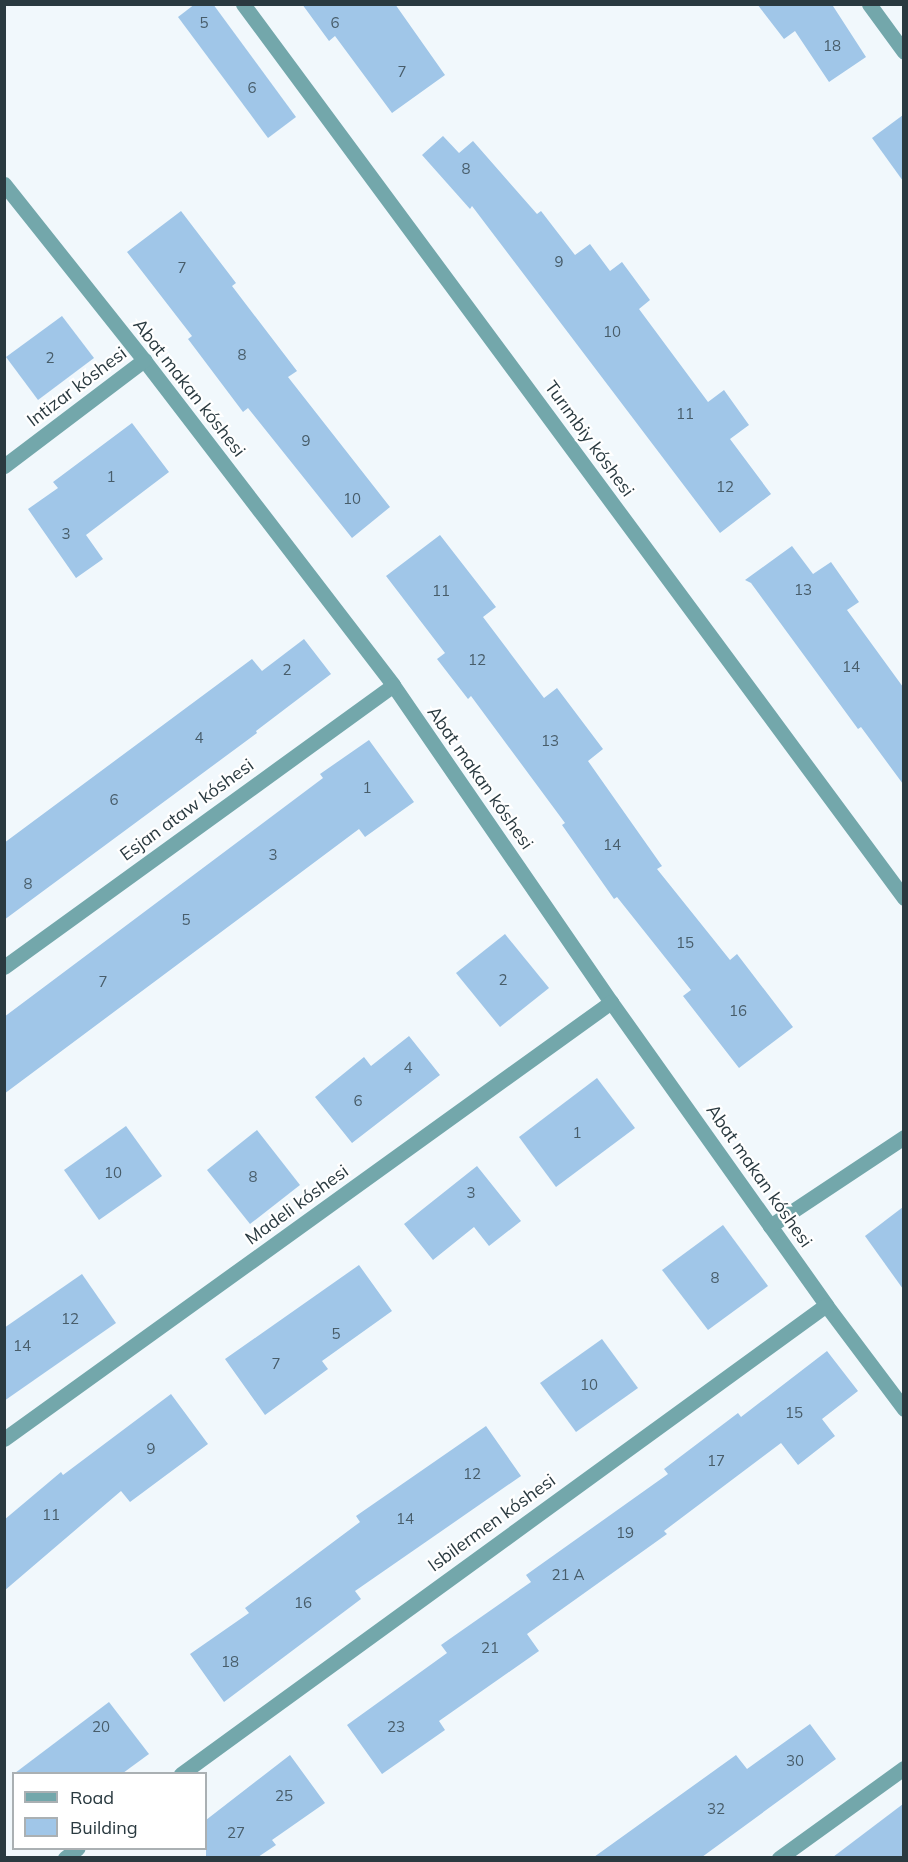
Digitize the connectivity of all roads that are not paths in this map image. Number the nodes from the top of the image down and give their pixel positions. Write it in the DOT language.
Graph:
graph roads {
  1 [pos="243,4"];
  2 [pos="868,4"];
  3 [pos="903,52"];
  4 [pos="4,184"];
  5 [pos="144,360"];
  6 [pos="4,465"];
  7 [pos="393,685"];
  8 [pos="903,898"];
  9 [pos="4,967"];
  10 [pos="611,1002"];
  11 [pos="903,1137"];
  12 [pos="770,1226"];
  13 [pos="826,1305"];
  14 [pos="903,1409"];
  15 [pos="4,1439"];
  16 [pos="903,1768"];
  17 [pos="182,1772"];
  18 [pos="779,1857"];
  1 -- 8 [label="street, Turımbiy kóshesi"];
  2 -- 3 [label="street"];
  4 -- 5 [label="street, Abat makan kóshesi"];
  5 -- 6 [label="street, Intizar kóshesi"];
  5 -- 7 [label="street, Abat makan kóshesi"];
  7 -- 9 [label="street, Esjan ataw kóshesi"];
  7 -- 10 [label="street, Abat makan kóshesi"];
  10 -- 12 [label="street, Abat makan kóshesi"];
  10 -- 15 [label="street, Madeli kóshesi"];
  11 -- 12 [label="street"];
  12 -- 13 [label="street, Abat makan kóshesi"];
  13 -- 14 [label="street, Abat makan kóshesi"];
  13 -- 17 [label="street, Isbilermen kóshesi"];
  16 -- 18 [label="street"];
}
